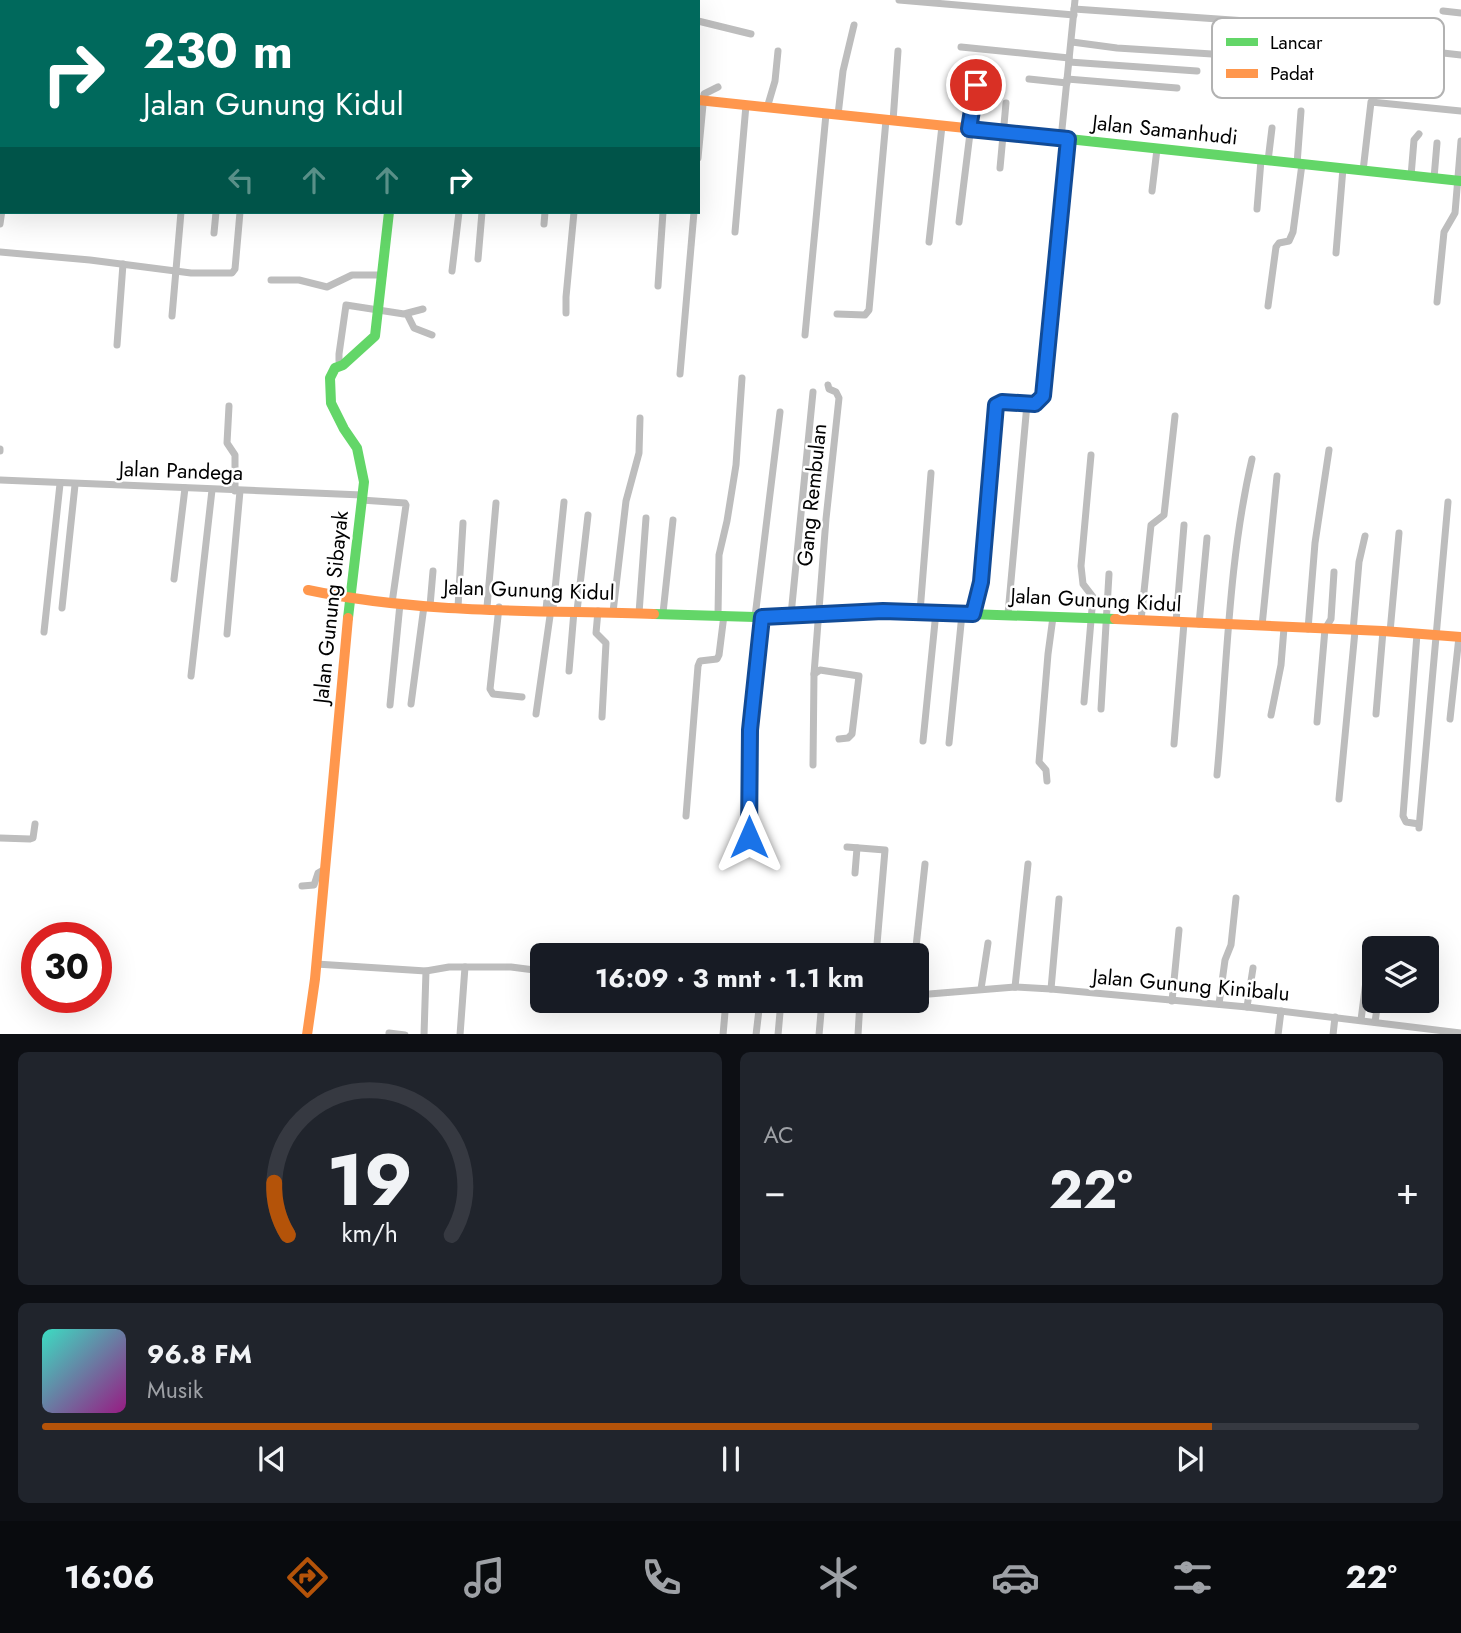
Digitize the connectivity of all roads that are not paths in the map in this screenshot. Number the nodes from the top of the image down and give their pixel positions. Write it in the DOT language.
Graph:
graph roads {
  1 [pos="899,0"];
  2 [pos="1075,0"];
  3 [pos="1443,11"];
  4 [pos="1074,12"];
  5 [pos="1461,13"];
  6 [pos="1212,19"];
  7 [pos="700,21"];
  8 [pos="854,25"];
  9 [pos="751,34"];
  10 [pos="1072,42"];
  11 [pos="961,47"];
  12 [pos="778,51"];
  13 [pos="898,51"];
  14 [pos="1212,54"];
  15 [pos="1069,60"];
  16 [pos="1197,71"];
  17 [pos="1029,79"];
  18 [pos="1067,81"];
  19 [pos="976,85"];
  20 [pos="718,87"];
  21 [pos="1177,88"];
  22 [pos="701,101"];
  23 [pos="1006,103"];
  24 [pos="746,105"];
  25 [pos="768,108"];
  26 [pos="1301,111"];
  27 [pos="1461,111"];
  28 [pos="832,114"];
  29 [pos="700,120"];
  30 [pos="890,120"];
  31 [pos="942,126"];
  32 [pos="1272,128"];
  33 [pos="969,129"];
  34 [pos="1003,132"];
  35 [pos="1419,134"];
  36 [pos="1064,139"];
  37 [pos="1461,141"];
  38 [pos="1437,143"];
  39 [pos="1157,149"];
  40 [pos="1265,160"];
  41 [pos="1300,164"];
  42 [pos="1000,168"];
  43 [pos="1343,168"];
  44 [pos="1363,171"];
  45 [pos="1411,176"];
  46 [pos="1434,178"];
  47 [pos="1459,181"];
  48 [pos="1153,191"];
  49 [pos="1257,209"];
  50 [pos="181,214"];
  51 [pos="216,214"];
  52 [pos="240,214"];
  53 [pos="389,214"];
  54 [pos="459,214"];
  55 [pos="482,214"];
  56 [pos="545,214"];
  57 [pos="574,214"];
  58 [pos="663,214"];
  59 [pos="694,214"];
  60 [pos="959,222"];
  61 [pos="544,224"];
  62 [pos="735,232"];
  63 [pos="215,233"];
  64 [pos="929,242"];
  65 [pos="0,252"];
  66 [pos="1336,253"];
  67 [pos="478,259"];
  68 [pos="123,264"];
  69 [pos="174,270"];
  70 [pos="452,271"];
  71 [pos="383,275"];
  72 [pos="271,280"];
  73 [pos="658,286"];
  74 [pos="1437,302"];
  75 [pos="1268,306"];
  76 [pos="380,309"];
  77 [pos="423,309"];
  78 [pos="566,313"];
  79 [pos="407,314"];
  80 [pos="837,314"];
  81 [pos="172,316"];
  82 [pos="432,335"];
  83 [pos="805,335"];
  84 [pos="117,345"];
  85 [pos="343,365"];
  86 [pos="680,374"];
  87 [pos="742,378"];
  88 [pos="828,385"];
  89 [pos="813,392"];
  90 [pos="1027,404"];
  91 [pos="229,406"];
  92 [pos="780,411"];
  93 [pos="1175,416"];
  94 [pos="640,418"];
  95 [pos="1329,450"];
  96 [pos="1091,455"];
  97 [pos="1252,458"];
  98 [pos="932,473"];
  99 [pos="1277,476"];
  100 [pos="0,480"];
  101 [pos="60,484"];
  102 [pos="75,485"];
  103 [pos="186,488"];
  104 [pos="212,490"];
  105 [pos="238,491"];
  106 [pos="361,497"];
  107 [pos="564,502"];
  108 [pos="1448,502"];
  109 [pos="496,503"];
  110 [pos="589,515"];
  111 [pos="646,518"];
  112 [pos="673,520"];
  113 [pos="463,523"];
  114 [pos="1184,526"];
  115 [pos="1399,533"];
  116 [pos="1365,536"];
  117 [pos="1207,538"];
  118 [pos="433,571"];
  119 [pos="1334,572"];
  120 [pos="1110,574"];
  121 [pos="174,579"];
  122 [pos="308,590"];
  123 [pos="548,590"];
  124 [pos="351,599"];
  125 [pos="396,604"];
  126 [pos="427,606"];
  127 [pos="458,607"];
  128 [pos="487,607"];
  129 [pos="499,607"];
  130 [pos="62,608"];
  131 [pos="550,609"];
  132 [pos="576,611"];
  133 [pos="598,611"];
  134 [pos="613,612"];
  135 [pos="639,612"];
  136 [pos="920,612"];
  137 [pos="936,612"];
  138 [pos="663,613"];
  139 [pos="818,613"];
  140 [pos="968,614"];
  141 [pos="1008,614"];
  142 [pos="721,615"];
  143 [pos="791,615"];
  144 [pos="759,617"];
  145 [pos="1053,617"];
  146 [pos="1092,618"];
  147 [pos="1108,618"];
  148 [pos="1141,620"];
  149 [pos="1180,622"];
  150 [pos="1199,624"];
  151 [pos="1228,624"];
  152 [pos="1262,626"];
  153 [pos="1284,628"];
  154 [pos="1308,629"];
  155 [pos="1325,629"];
  156 [pos="1354,631"];
  157 [pos="1386,631"];
  158 [pos="44,632"];
  159 [pos="227,634"];
  160 [pos="1417,634"];
  161 [pos="1437,635"];
  162 [pos="1460,637"];
  163 [pos="569,671"];
  164 [pos="814,674"];
  165 [pos="191,676"];
  166 [pos="522,697"];
  167 [pos="1084,702"];
  168 [pos="411,704"];
  169 [pos="390,705"];
  170 [pos="1101,709"];
  171 [pos="536,714"];
  172 [pos="1376,714"];
  173 [pos="1271,715"];
  174 [pos="602,717"];
  175 [pos="1450,719"];
  176 [pos="1317,722"];
  177 [pos="839,738"];
  178 [pos="923,741"];
  179 [pos="949,743"];
  180 [pos="1174,744"];
  181 [pos="813,765"];
  182 [pos="1217,775"];
  183 [pos="1048,781"];
  184 [pos="1339,799"];
  185 [pos="686,816"];
  186 [pos="35,824"];
  187 [pos="749,837"];
  188 [pos="0,838"];
  189 [pos="847,847"];
  190 [pos="858,848"];
  191 [pos="925,864"];
  192 [pos="1028,864"];
  193 [pos="325,869"];
  194 [pos="855,873"];
  195 [pos="302,887"];
  196 [pos="1236,898"];
  197 [pos="1059,899"];
  198 [pos="1179,930"];
  199 [pos="877,943"];
  200 [pos="916,943"];
  201 [pos="988,943"];
  202 [pos="316,964"];
  203 [pos="466,967"];
  204 [pos="1253,968"];
  205 [pos="530,969"];
  206 [pos="426,971"];
  207 [pos="1016,987"];
  208 [pos="981,989"];
  209 [pos="1051,989"];
  210 [pos="929,994"];
  211 [pos="1172,1001"];
  212 [pos="1219,1004"];
  213 [pos="1247,1007"];
  214 [pos="1281,1011"];
  215 [pos="1362,1012"];
  216 [pos="725,1013"];
  217 [pos="759,1013"];
  218 [pos="779,1013"];
  219 [pos="821,1013"];
  220 [pos="859,1013"];
  221 [pos="1377,1013"];
  222 [pos="1335,1017"];
  223 [pos="1361,1020"];
  224 [pos="1376,1022"];
  225 [pos="389,1032"];
  226 [pos="1446,1033"];
  227 [pos="1461,1033"];
  228 [pos="307,1034"];
  229 [pos="405,1034"];
  230 [pos="424,1034"];
  231 [pos="460,1034"];
  232 [pos="723,1034"];
  233 [pos="756,1034"];
  234 [pos="778,1034"];
  235 [pos="819,1034"];
  236 [pos="858,1034"];
  237 [pos="1278,1034"];
  238 [pos="1333,1034"];
  1 -- 4 [label="street"];
  2 -- 4 [label="street"];
  3 -- 5 [label="street"];
  4 -- 6 [label="street"];
  4 -- 10 [label="street"];
  7 -- 9 [label="street"];
  8 -- 28 [label="street"];
  10 -- 14 [label="street"];
  10 -- 15 [label="street"];
  11 -- 15 [label="street"];
  12 -- 25 [label="street"];
  13 -- 30 [label="street"];
  15 -- 16 [label="street"];
  15 -- 18 [label="street"];
  17 -- 18 [label="street"];
  18 -- 21 [label="street"];
  18 -- 36 [label="street"];
  19 -- 33 [label="street"];
  20 -- 22 [label="street"];
  22 -- 24 [label="street, Jalan Samanhudi"];
  22 -- 29 [label="street"];
  23 -- 34 [label="street"];
  24 -- 25 [label="street, Jalan Samanhudi"];
  24 -- 62 [label="street"];
  25 -- 28 [label="street, Jalan Samanhudi"];
  26 -- 41 [label="street"];
  27 -- 44 [label="street"];
  28 -- 30 [label="street, Jalan Samanhudi"];
  28 -- 83 [label="street"];
  30 -- 31 [label="street, Jalan Samanhudi"];
  30 -- 80 [label="street"];
  31 -- 33 [label="street, Jalan Samanhudi"];
  31 -- 64 [label="street"];
  32 -- 40 [label="street"];
  33 -- 34 [label="street, Jalan Samanhudi"];
  33 -- 60 [label="street"];
  34 -- 36 [label="street, Jalan Samanhudi"];
  34 -- 42 [label="street"];
  35 -- 45 [label="street"];
  36 -- 39 [label="street, Jalan Samanhudi"];
  36 -- 90 [label="street"];
  37 -- 47 [label="street"];
  38 -- 46 [label="street"];
  39 -- 40 [label="street, Jalan Samanhudi"];
  39 -- 48 [label="street"];
  40 -- 41 [label="street, Jalan Samanhudi"];
  40 -- 49 [label="street"];
  41 -- 43 [label="street, Jalan Samanhudi"];
  41 -- 75 [label="street"];
  43 -- 44 [label="street, Jalan Samanhudi"];
  43 -- 66 [label="street"];
  44 -- 45 [label="street, Jalan Samanhudi"];
  45 -- 46 [label="street, Jalan Samanhudi"];
  46 -- 47 [label="street, Jalan Samanhudi"];
  47 -- 74 [label="street"];
  50 -- 69 [label="street"];
  51 -- 63 [label="street"];
  52 -- 69 [label="street"];
  53 -- 71 [label="street, Jalan Gunung Sibayak"];
  54 -- 70 [label="street"];
  55 -- 67 [label="street"];
  56 -- 61 [label="street"];
  57 -- 78 [label="street"];
  58 -- 73 [label="street"];
  59 -- 86 [label="street"];
  65 -- 68 [label="street"];
  68 -- 69 [label="street"];
  68 -- 84 [label="street"];
  69 -- 81 [label="street"];
  71 -- 72 [label="street"];
  71 -- 76 [label="street, Jalan Gunung Sibayak"];
  76 -- 79 [label="street"];
  76 -- 85 [label="street, Jalan Gunung Sibayak"];
  76 -- 85 [label="street"];
  77 -- 79 [label="street"];
  79 -- 82 [label="street"];
  85 -- 106 [label="street, Jalan Gunung Sibayak"];
  87 -- 142 [label="street"];
  88 -- 139 [label="street, Gang Rembulan"];
  89 -- 143 [label="street"];
  90 -- 140 [label="street"];
  90 -- 141 [label="street"];
  91 -- 105 [label="street"];
  92 -- 144 [label="street"];
  93 -- 148 [label="street"];
  94 -- 134 [label="street"];
  95 -- 154 [label="street"];
  96 -- 146 [label="street"];
  97 -- 151 [label="street"];
  98 -- 136 [label="street"];
  99 -- 152 [label="street"];
  100 -- 101 [label="street, Jalan Pandega"];
  101 -- 102 [label="street, Jalan Pandega"];
  101 -- 158 [label="street"];
  102 -- 103 [label="street, Jalan Pandega"];
  102 -- 130 [label="street"];
  103 -- 104 [label="street, Jalan Pandega"];
  103 -- 121 [label="street"];
  104 -- 105 [label="street, Jalan Pandega"];
  104 -- 165 [label="street"];
  105 -- 106 [label="street, Jalan Pandega"];
  105 -- 159 [label="street"];
  106 -- 124 [label="street, Jalan Gunung Sibayak"];
  106 -- 125 [label="street, Jalan Pandega"];
  107 -- 131 [label="street"];
  108 -- 161 [label="street"];
  109 -- 128 [label="street"];
  110 -- 132 [label="street"];
  111 -- 135 [label="street"];
  112 -- 138 [label="street"];
  113 -- 127 [label="street"];
  114 -- 149 [label="street"];
  115 -- 157 [label="street"];
  116 -- 156 [label="street"];
  117 -- 150 [label="street"];
  118 -- 126 [label="street"];
  119 -- 155 [label="street"];
  120 -- 147 [label="street"];
  122 -- 124 [label="street, Jalan Gunung Kidul"];
  123 -- 131 [label="street"];
  124 -- 125 [label="street, Jalan Gunung Kidul"];
  124 -- 193 [label="street, Jalan Gunung Sibayak"];
  125 -- 126 [label="street, Jalan Gunung Kidul"];
  125 -- 169 [label="street"];
  126 -- 127 [label="street, Jalan Gunung Kidul"];
  126 -- 168 [label="street"];
  127 -- 128 [label="street, Jalan Gunung Kidul"];
  128 -- 129 [label="street, Jalan Gunung Kidul"];
  129 -- 131 [label="street, Jalan Gunung Kidul"];
  129 -- 166 [label="street"];
  131 -- 132 [label="street, Jalan Gunung Kidul"];
  131 -- 171 [label="street"];
  132 -- 133 [label="street, Jalan Gunung Kidul"];
  132 -- 163 [label="street"];
  133 -- 134 [label="street, Jalan Gunung Kidul"];
  133 -- 174 [label="street"];
  134 -- 135 [label="street, Jalan Gunung Kidul"];
  135 -- 138 [label="street, Jalan Gunung Kidul"];
  136 -- 137 [label="street, Jalan Gunung Kidul"];
  136 -- 139 [label="street, Jalan Gunung Kidul"];
  137 -- 140 [label="street, Jalan Gunung Kidul"];
  137 -- 178 [label="street"];
  138 -- 142 [label="street, Jalan Gunung Kidul"];
  139 -- 143 [label="street, Jalan Gunung Kidul"];
  139 -- 164 [label="street, Gang Rembulan"];
  140 -- 141 [label="street, Jalan Gunung Kidul"];
  140 -- 179 [label="street"];
  141 -- 145 [label="street, Jalan Gunung Kidul"];
  142 -- 144 [label="street, Jalan Gunung Kidul"];
  142 -- 185 [label="street"];
  143 -- 144 [label="street, Jalan Gunung Kidul"];
  144 -- 187 [label="street"];
  145 -- 146 [label="street, Jalan Gunung Kidul"];
  145 -- 183 [label="street"];
  146 -- 147 [label="street, Jalan Gunung Kidul"];
  146 -- 167 [label="street"];
  147 -- 148 [label="street, Jalan Gunung Kidul"];
  147 -- 170 [label="street"];
  148 -- 149 [label="street, Jalan Gunung Kidul"];
  149 -- 150 [label="street, Jalan Gunung Kidul"];
  149 -- 180 [label="street"];
  150 -- 151 [label="street, Jalan Gunung Kidul"];
  151 -- 152 [label="street, Jalan Gunung Kidul"];
  151 -- 182 [label="street"];
  152 -- 153 [label="street, Jalan Gunung Kidul"];
  153 -- 154 [label="street, Jalan Gunung Kidul"];
  153 -- 173 [label="street"];
  154 -- 155 [label="street, Jalan Gunung Kidul"];
  155 -- 156 [label="street, Jalan Gunung Kidul"];
  155 -- 176 [label="street"];
  156 -- 157 [label="street, Jalan Gunung Kidul"];
  156 -- 184 [label="street"];
  157 -- 160 [label="street, Jalan Gunung Kidul"];
  157 -- 172 [label="street"];
  160 -- 161 [label="street, Jalan Gunung Kidul"];
  160 -- 161 [label="street"];
  161 -- 162 [label="street, Jalan Gunung Kidul"];
  162 -- 175 [label="street"];
  164 -- 177 [label="street"];
  164 -- 181 [label="street, Gang Rembulan"];
  186 -- 188 [label="street"];
  189 -- 190 [label="street"];
  190 -- 194 [label="street"];
  190 -- 199 [label="street"];
  191 -- 200 [label="street"];
  192 -- 207 [label="street"];
  193 -- 195 [label="street"];
  193 -- 202 [label="street, Jalan Gunung Sibayak"];
  196 -- 212 [label="street"];
  197 -- 209 [label="street"];
  198 -- 211 [label="street"];
  201 -- 208 [label="street"];
  202 -- 206 [label="street"];
  202 -- 228 [label="street, Jalan Gunung Sibayak"];
  203 -- 205 [label="street"];
  203 -- 206 [label="street"];
  203 -- 231 [label="street"];
  204 -- 213 [label="street"];
  206 -- 230 [label="street"];
  207 -- 208 [label="street, Jalan Gunung Kinibalu"];
  207 -- 209 [label="street, Jalan Gunung Kinibalu"];
  208 -- 210 [label="street, Jalan Gunung Kinibalu"];
  209 -- 211 [label="street, Jalan Gunung Kinibalu"];
  211 -- 212 [label="street, Jalan Gunung Kinibalu"];
  212 -- 213 [label="street, Jalan Gunung Kinibalu"];
  213 -- 214 [label="street, Jalan Gunung Kinibalu"];
  214 -- 222 [label="street, Jalan Gunung Kinibalu"];
  214 -- 237 [label="street"];
  215 -- 223 [label="street"];
  216 -- 232 [label="street"];
  217 -- 233 [label="street"];
  218 -- 234 [label="street"];
  219 -- 235 [label="street"];
  220 -- 236 [label="street"];
  221 -- 224 [label="street"];
  222 -- 223 [label="street, Jalan Gunung Kinibalu"];
  222 -- 238 [label="street"];
  223 -- 224 [label="street, Jalan Gunung Kinibalu"];
  224 -- 226 [label="street, Jalan Gunung Kinibalu"];
  225 -- 229 [label="street"];
  226 -- 227 [label="street, Jalan Gunung Kinibalu"];
}
